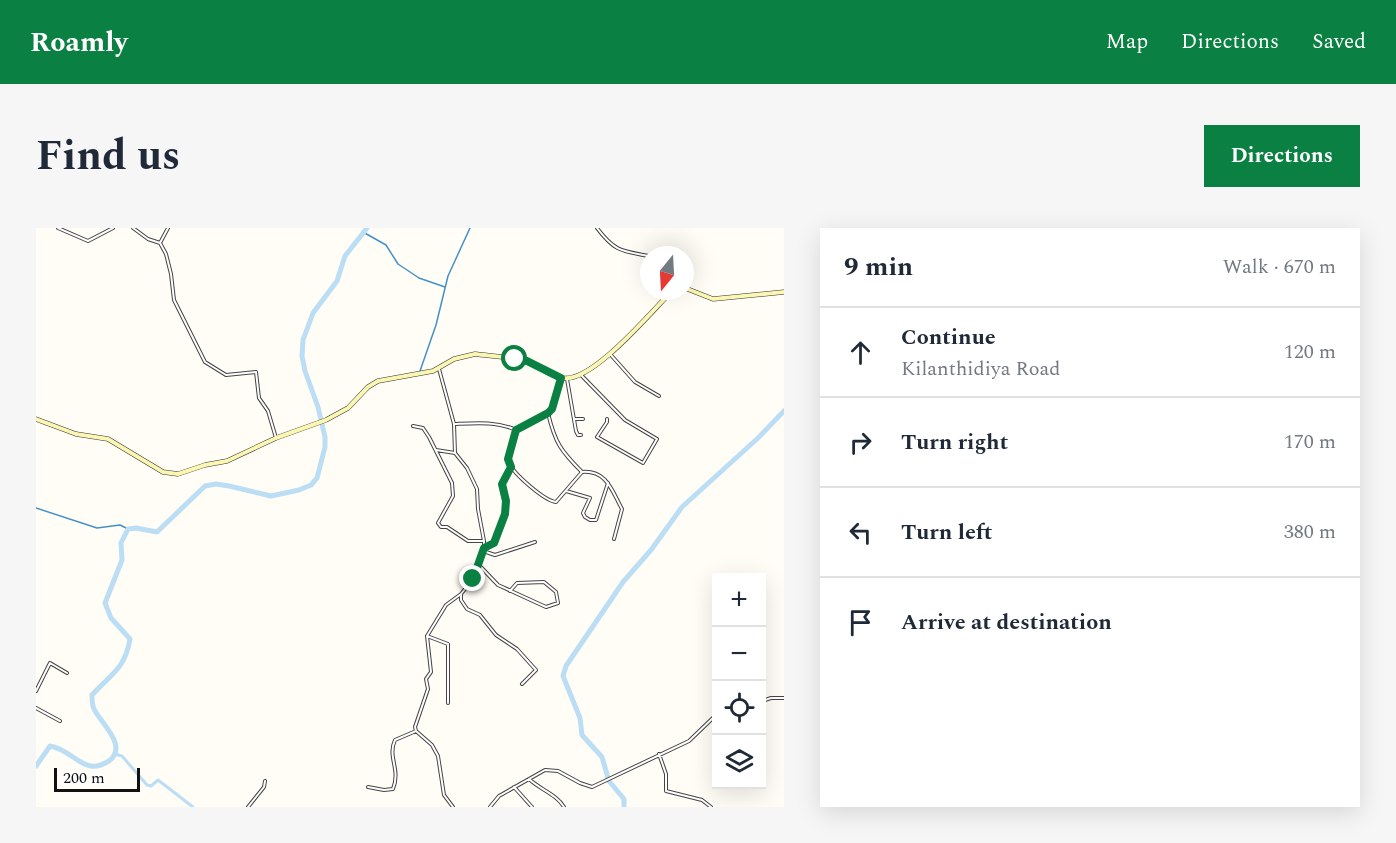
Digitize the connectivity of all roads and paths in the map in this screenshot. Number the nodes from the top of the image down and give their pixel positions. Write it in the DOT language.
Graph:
graph roads {
  1 [pos="58,228"];
  2 [pos="113,228"];
  3 [pos="133,228"];
  4 [pos="168,228"];
  5 [pos="597,228"];
  6 [pos="160,243"];
  7 [pos="640,255"];
  8 [pos="694,292"];
  9 [pos="784,292"];
  10 [pos="663,300"];
  11 [pos="610,354"];
  12 [pos="439,369"];
  13 [pos="582,375"];
  14 [pos="561,378"];
  15 [pos="567,379"];
  16 [pos="659,396"];
  17 [pos="548,413"];
  18 [pos="36,419"];
  19 [pos="575,419"];
  20 [pos="583,419"];
  21 [pos="607,419"];
  22 [pos="454,424"];
  23 [pos="413,426"];
  24 [pos="516,430"];
  25 [pos="581,435"];
  26 [pos="276,438"];
  27 [pos="436,450"];
  28 [pos="455,453"];
  29 [pos="511,467"];
  30 [pos="582,472"];
  31 [pos="608,483"];
  32 [pos="566,491"];
  33 [pos="614,539"];
  34 [pos="484,541"];
  35 [pos="535,542"];
  36 [pos="483,550"];
  37 [pos="478,564"];
  38 [pos="510,591"];
  39 [pos="461,594"];
  40 [pos="427,636"];
  41 [pos="67,673"];
  42 [pos="522,684"];
  43 [pos="36,691"];
  44 [pos="784,698"];
  45 [pos="766,700"];
  46 [pos="448,704"];
  47 [pos="36,708"];
  48 [pos="712,719"];
  49 [pos="60,721"];
  50 [pos="416,731"];
  51 [pos="659,754"];
  52 [pos="529,779"];
  53 [pos="265,781"];
  54 [pos="514,787"];
  55 [pos="368,788"];
  56 [pos="248,807"];
  57 [pos="453,807"];
  58 [pos="490,807"];
  59 [pos="531,807"];
  60 [pos="564,807"];
  61 [pos="711,807"];
  1 -- 2 [label="street"];
  3 -- 6 [label="street"];
  4 -- 6 [label="street"];
  5 -- 7 [label="street"];
  6 -- 26 [label="street"];
  8 -- 9 [label="street"];
  10 -- 11 [label="street"];
  11 -- 13 [label="street"];
  11 -- 16 [label="street"];
  12 -- 14 [label="street"];
  12 -- 22 [label="street"];
  12 -- 26 [label="street"];
  13 -- 15 [label="street"];
  13 -- 21 [label="street"];
  14 -- 15 [label="street"];
  14 -- 17 [label="street"];
  15 -- 19 [label="street"];
  17 -- 24 [label="street"];
  17 -- 30 [label="street"];
  18 -- 26 [label="street"];
  19 -- 20 [label="street"];
  19 -- 25 [label="street"];
  22 -- 24 [label="street"];
  22 -- 28 [label="street"];
  23 -- 27 [label="street"];
  24 -- 29 [label="street"];
  27 -- 28 [label="street"];
  27 -- 34 [label="street"];
  28 -- 34 [label="street"];
  29 -- 32 [label="street"];
  29 -- 36 [label="street"];
  30 -- 31 [label="street"];
  30 -- 32 [label="street"];
  31 -- 32 [label="street"];
  31 -- 33 [label="street"];
  34 -- 36 [label="street"];
  35 -- 36 [label="street"];
  36 -- 37 [label="street"];
  37 -- 38 [label="street"];
  37 -- 39 [label="street"];
  38 -- 38 [label="street"];
  39 -- 40 [label="street"];
  39 -- 42 [label="street"];
  40 -- 46 [label="street"];
  40 -- 50 [label="street"];
  41 -- 43 [label="street"];
  44 -- 45 [label="street"];
  47 -- 49 [label="street"];
  48 -- 51 [label="street"];
  50 -- 55 [label="street"];
  50 -- 57 [label="street"];
  51 -- 52 [label="street"];
  51 -- 61 [label="street"];
  52 -- 54 [label="street"];
  52 -- 60 [label="street"];
  53 -- 56 [label="street"];
  54 -- 58 [label="street"];
  54 -- 59 [label="street"];
}
